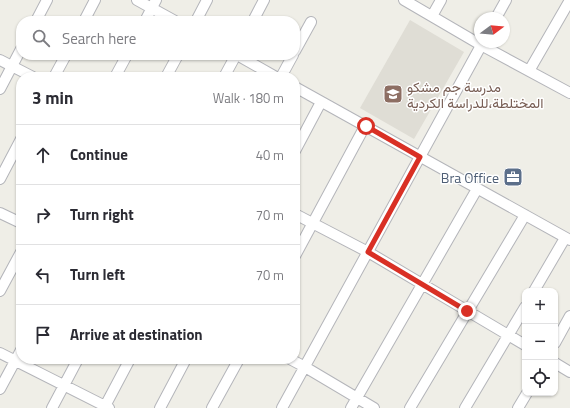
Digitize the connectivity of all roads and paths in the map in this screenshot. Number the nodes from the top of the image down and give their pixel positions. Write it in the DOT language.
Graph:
graph roads {
  1 [pos="47,0"];
  2 [pos="95,0"];
  3 [pos="137,0"];
  4 [pos="207,0"];
  5 [pos="264,0"];
  6 [pos="404,0"];
  7 [pos="441,0"];
  8 [pos="506,0"];
  9 [pos="570,0"];
  10 [pos="154,4"];
  11 [pos="499,12"];
  12 [pos="39,16"];
  13 [pos="87,16"];
  14 [pos="148,16"];
  15 [pos="169,16"];
  16 [pos="199,16"];
  17 [pos="256,16"];
  18 [pos="432,16"];
  19 [pos="310,22"];
  20 [pos="474,40"];
  21 [pos="300,41"];
  22 [pos="480,48"];
  23 [pos="489,48"];
  24 [pos="16,58"];
  25 [pos="0,60"];
  26 [pos="63,60"];
  27 [pos="124,60"];
  28 [pos="175,60"];
  29 [pos="233,60"];
  30 [pos="245,60"];
  31 [pos="290,60"];
  32 [pos="12,66"];
  33 [pos="529,71"];
  34 [pos="23,72"];
  35 [pos="57,72"];
  36 [pos="118,72"];
  37 [pos="169,72"];
  38 [pos="227,72"];
  39 [pos="267,72"];
  40 [pos="284,72"];
  41 [pos="0,89"];
  42 [pos="300,90"];
  43 [pos="570,93"];
  44 [pos="321,102"];
  45 [pos="366,126"];
  46 [pos="300,142"];
  47 [pos="16,149"];
  48 [pos="420,157"];
  49 [pos="0,179"];
  50 [pos="478,189"];
  51 [pos="0,213"];
  52 [pos="525,215"];
  53 [pos="300,217"];
  54 [pos="16,221"];
  55 [pos="312,224"];
  56 [pos="568,239"];
  57 [pos="300,247"];
  58 [pos="368,252"];
  59 [pos="16,261"];
  60 [pos="422,285"];
  61 [pos="536,288"];
  62 [pos="0,291"];
  63 [pos="467,311"];
  64 [pos="522,312"];
  65 [pos="570,316"];
  66 [pos="508,335"];
  67 [pos="558,338"];
  68 [pos="522,343"];
  69 [pos="0,353"];
  70 [pos="15,361"];
  71 [pos="21,364"];
  72 [pos="75,364"];
  73 [pos="128,364"];
  74 [pos="183,364"];
  75 [pos="236,364"];
  76 [pos="299,364"];
  77 [pos="558,365"];
  78 [pos="305,367"];
  79 [pos="570,372"];
  80 [pos="64,385"];
  81 [pos="0,389"];
  82 [pos="525,396"];
  83 [pos="357,398"];
  84 [pos="106,407"];
  85 [pos="52,408"];
  86 [pos="160,408"];
  87 [pos="212,408"];
  88 [pos="282,408"];
  89 [pos="351,408"];
  90 [pos="374,408"];
  91 [pos="410,408"];
  92 [pos="465,408"];
  93 [pos="518,408"];
  1 -- 12 [label="street"];
  2 -- 13 [label="street"];
  3 -- 10 [label="street"];
  4 -- 16 [label="street"];
  5 -- 17 [label="street"];
  6 -- 18 [label="street"];
  7 -- 18 [label="street"];
  8 -- 11 [label="street"];
  9 -- 33 [label="street"];
  10 -- 14 [label="street"];
  10 -- 15 [label="street"];
  18 -- 20 [label="street"];
  19 -- 21 [label="street"];
  22 -- 48 [label="street"];
  23 -- 33 [label="street"];
  24 -- 32 [label="street"];
  25 -- 32 [label="street"];
  26 -- 35 [label="street"];
  27 -- 36 [label="street"];
  28 -- 37 [label="street"];
  29 -- 38 [label="street"];
  30 -- 39 [label="street"];
  31 -- 40 [label="street"];
  32 -- 34 [label="street"];
  32 -- 41 [label="street"];
  33 -- 43 [label="street"];
  42 -- 44 [label="street"];
  44 -- 45 [label="street"];
  44 -- 46 [label="street"];
  45 -- 48 [label="street"];
  45 -- 55 [label="street"];
  47 -- 49 [label="street"];
  48 -- 50 [label="street"];
  48 -- 58 [label="street"];
  50 -- 52 [label="street"];
  50 -- 60 [label="street"];
  51 -- 54 [label="street"];
  52 -- 56 [label="street"];
  52 -- 63 [label="street"];
  53 -- 55 [label="street"];
  55 -- 57 [label="street"];
  55 -- 58 [label="street"];
  56 -- 61 [label="street"];
  58 -- 60 [label="street"];
  58 -- 78 [label="street"];
  59 -- 62 [label="street"];
  60 -- 63 [label="street"];
  60 -- 83 [label="street"];
  63 -- 66 [label="street"];
  63 -- 91 [label="street"];
  64 -- 66 [label="street"];
  65 -- 67 [label="street"];
  66 -- 68 [label="street"];
  66 -- 92 [label="street"];
  69 -- 70 [label="street"];
  70 -- 81 [label="street"];
  71 -- 80 [label="street"];
  72 -- 80 [label="street"];
  73 -- 84 [label="street"];
  74 -- 86 [label="street"];
  75 -- 87 [label="street"];
  76 -- 78 [label="street"];
  77 -- 79 [label="street"];
  78 -- 83 [label="street"];
  78 -- 88 [label="street"];
  80 -- 84 [label="street"];
  80 -- 85 [label="street"];
  82 -- 93 [label="street"];
  83 -- 89 [label="street"];
  83 -- 90 [label="street"];
}
